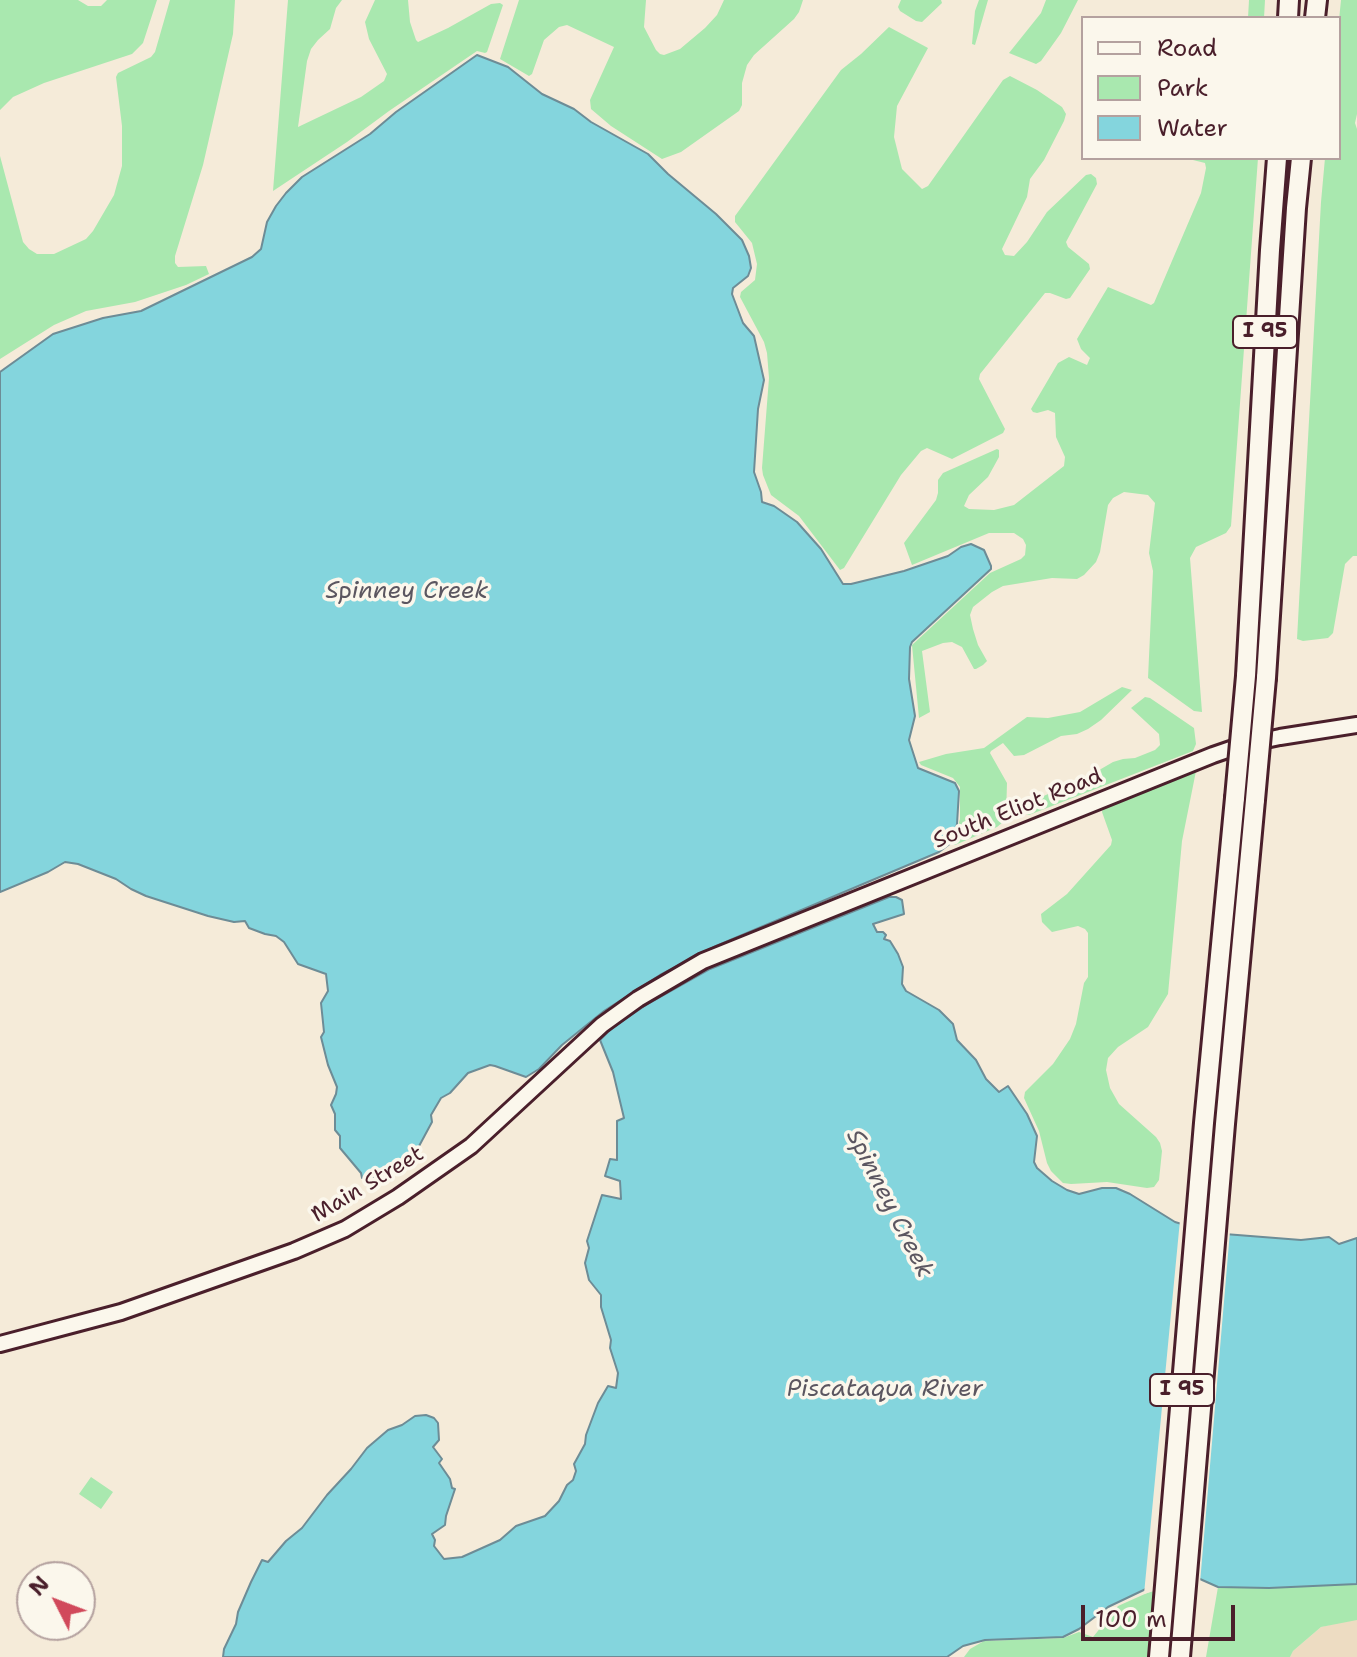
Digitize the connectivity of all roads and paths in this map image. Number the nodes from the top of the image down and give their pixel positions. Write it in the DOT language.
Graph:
graph roads {
  1 [pos="1277,160"];
  2 [pos="1301,160"];
  3 [pos="1357,725"];
  4 [pos="703,961"];
  5 [pos="0,1344"];
  6 [pos="1159,1657"];
  7 [pos="1180,1657"];
  1 -- 6 [label="highway, I 95, bridge"];
  2 -- 7 [label="highway, I 95, bridge"];
  3 -- 4 [label="main road, South Eliot Road"];
  4 -- 5 [label="main road, Main Street"];
}
